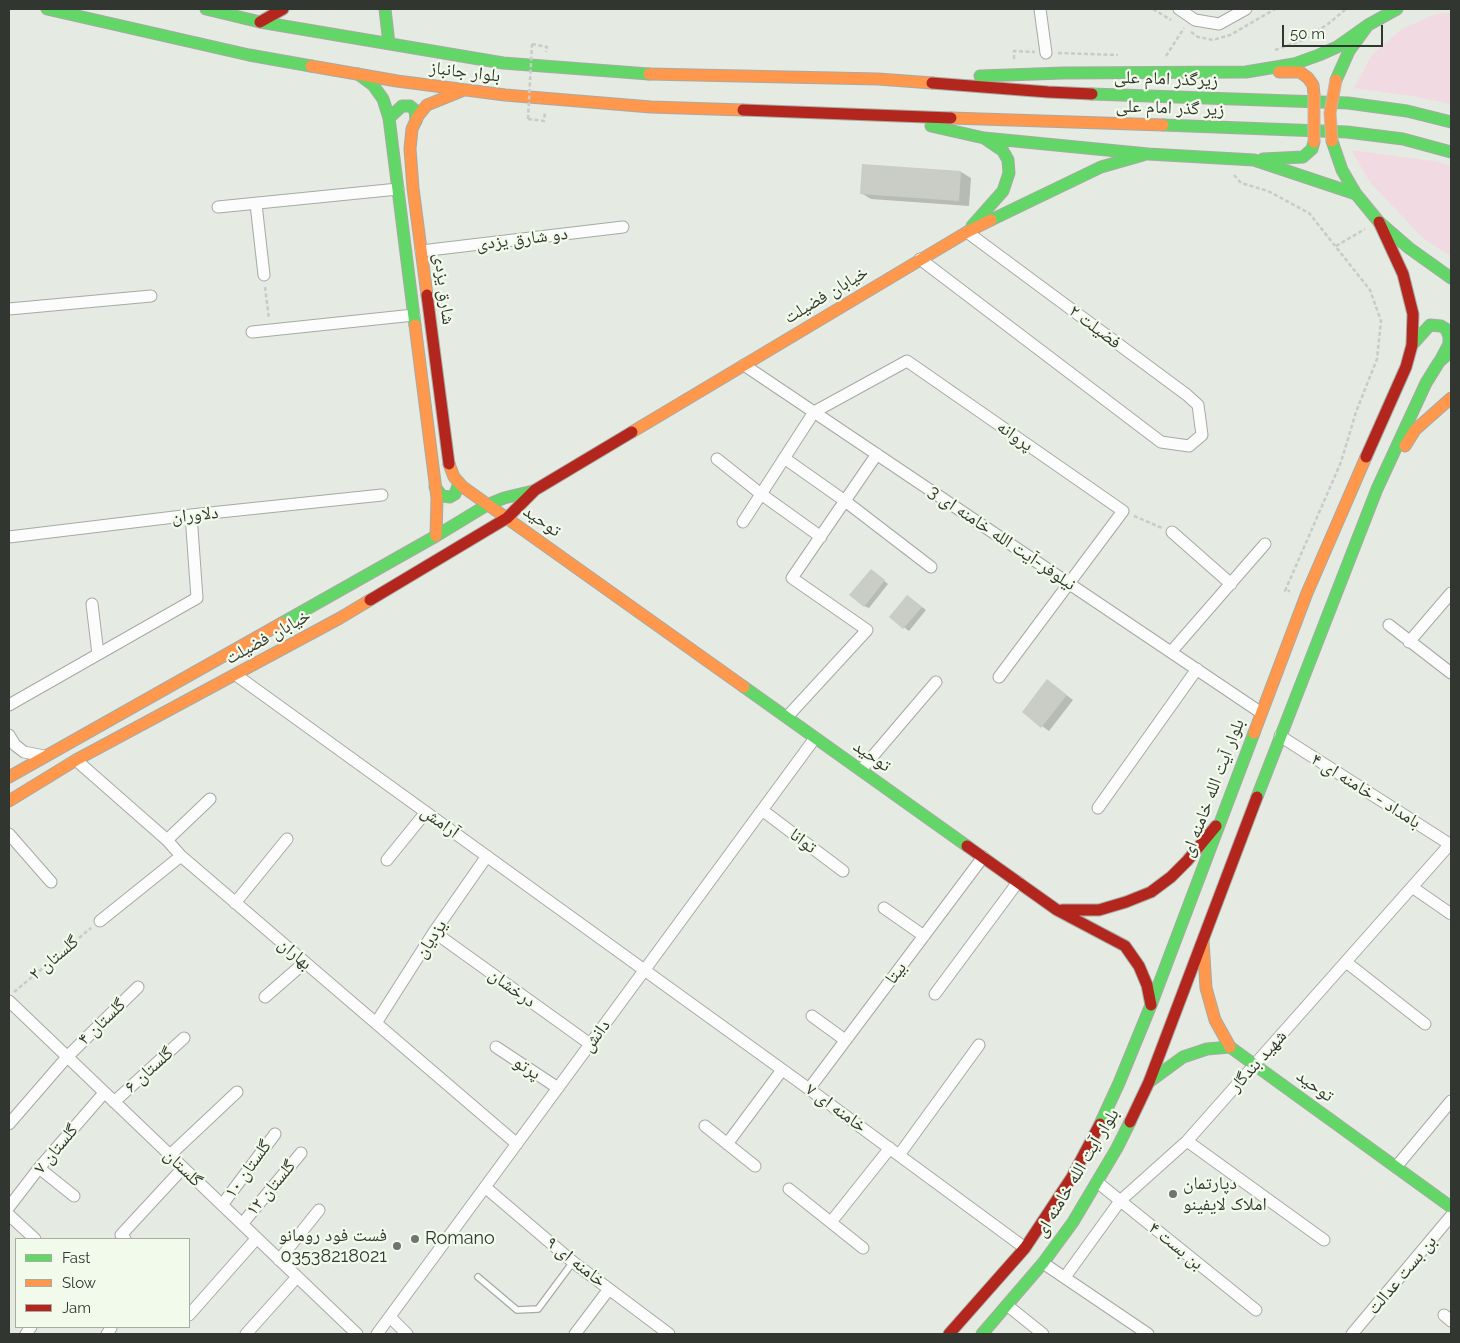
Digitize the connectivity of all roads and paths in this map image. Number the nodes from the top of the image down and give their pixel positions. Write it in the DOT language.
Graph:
graph roads {
  1 [pos="47,9"];
  2 [pos="206,9"];
  3 [pos="283,9"];
  4 [pos="385,9"];
  5 [pos="1040,9"];
  6 [pos="1179,9"];
  7 [pos="1246,9"];
  8 [pos="1346,9"];
  9 [pos="1398,9"];
  10 [pos="260,22"];
  11 [pos="1368,25"];
  12 [pos="1184,28"];
  13 [pos="389,44"];
  14 [pos="547,47"];
  15 [pos="1271,51"];
  16 [pos="1046,53"];
  17 [pos="1125,56"];
  18 [pos="1174,57"];
  19 [pos="1246,72"];
  20 [pos="358,74"];
  21 [pos="1015,75"];
  22 [pos="878,79"];
  23 [pos="464,90"];
  24 [pos="886,116"];
  25 [pos="390,118"];
  26 [pos="416,121"];
  27 [pos="544,121"];
  28 [pos="1451,122"];
  29 [pos="984,138"];
  30 [pos="1451,152"];
  31 [pos="1148,154"];
  32 [pos="1219,158"];
  33 [pos="1254,160"];
  34 [pos="398,189"];
  35 [pos="1356,194"];
  36 [pos="256,204"];
  37 [pos="218,207"];
  38 [pos="1379,222"];
  39 [pos="622,227"];
  40 [pos="967,232"];
  41 [pos="1336,246"];
  42 [pos="421,251"];
  43 [pos="920,260"];
  44 [pos="264,275"];
  45 [pos="1451,278"];
  46 [pos="151,296"];
  47 [pos="9,309"];
  48 [pos="429,314"];
  49 [pos="414,315"];
  50 [pos="270,330"];
  51 [pos="252,332"];
  52 [pos="1412,345"];
  53 [pos="1451,350"];
  54 [pos="1439,362"];
  55 [pos="744,365"];
  56 [pos="1451,398"];
  57 [pos="814,412"];
  58 [pos="877,454"];
  59 [pos="784,458"];
  60 [pos="717,459"];
  61 [pos="459,482"];
  62 [pos="436,487"];
  63 [pos="1377,489"];
  64 [pos="535,490"];
  65 [pos="761,494"];
  66 [pos="382,495"];
  67 [pos="845,501"];
  68 [pos="487,505"];
  69 [pos="1123,511"];
  70 [pos="191,515"];
  71 [pos="507,518"];
  72 [pos="743,522"];
  73 [pos="1172,532"];
  74 [pos="436,536"];
  75 [pos="9,537"];
  76 [pos="821,538"];
  77 [pos="1265,544"];
  78 [pos="931,567"];
  79 [pos="1070,584"];
  80 [pos="1231,584"];
  81 [pos="1307,593"];
  82 [pos="1451,593"];
  83 [pos="92,604"];
  84 [pos="1390,626"];
  85 [pos="1409,642"];
  86 [pos="1171,652"];
  87 [pos="98,654"];
  88 [pos="1197,669"];
  89 [pos="1451,673"];
  90 [pos="236,675"];
  91 [pos="999,678"];
  92 [pos="936,682"];
  93 [pos="9,705"];
  94 [pos="1260,712"];
  95 [pos="787,717"];
  96 [pos="9,735"];
  97 [pos="1280,736"];
  98 [pos="815,738"];
  99 [pos="44,756"];
  100 [pos="76,760"];
  101 [pos="861,770"];
  102 [pos="9,777"];
  103 [pos="210,799"];
  104 [pos="9,801"];
  105 [pos="1098,808"];
  106 [pos="762,810"];
  107 [pos="426,812"];
  108 [pos="1219,822"];
  109 [pos="9,834"];
  110 [pos="288,839"];
  111 [pos="167,840"];
  112 [pos="1451,844"];
  113 [pos="181,856"];
  114 [pos="487,856"];
  115 [pos="983,857"];
  116 [pos="387,860"];
  117 [pos="844,871"];
  118 [pos="51,882"];
  119 [pos="1018,882"];
  120 [pos="1412,888"];
  121 [pos="236,903"];
  122 [pos="884,908"];
  123 [pos="1057,910"];
  124 [pos="1451,914"];
  125 [pos="100,921"];
  126 [pos="434,932"];
  127 [pos="924,936"];
  128 [pos="1203,940"];
  129 [pos="1346,962"];
  130 [pos="304,963"];
  131 [pos="644,971"];
  132 [pos="138,987"];
  133 [pos="934,994"];
  134 [pos="9,996"];
  135 [pos="265,997"];
  136 [pos="9,1001"];
  137 [pos="1151,1005"];
  138 [pos="812,1016"];
  139 [pos="376,1023"];
  140 [pos="1425,1024"];
  141 [pos="184,1038"];
  142 [pos="845,1040"];
  143 [pos="590,1044"];
  144 [pos="979,1045"];
  145 [pos="496,1047"];
  146 [pos="1230,1047"];
  147 [pos="67,1057"];
  148 [pos="1255,1064"];
  149 [pos="782,1070"];
  150 [pos="1149,1082"];
  151 [pos="558,1088"];
  152 [pos="809,1089"];
  153 [pos="237,1092"];
  154 [pos="104,1093"];
  155 [pos="1451,1101"];
  156 [pos="114,1102"];
  157 [pos="9,1124"];
  158 [pos="705,1126"];
  159 [pos="275,1134"];
  160 [pos="1187,1141"];
  161 [pos="517,1144"];
  162 [pos="727,1144"];
  163 [pos="895,1152"];
  164 [pos="301,1153"];
  165 [pos="170,1155"];
  166 [pos="755,1166"];
  167 [pos="1396,1167"];
  168 [pos="39,1168"];
  169 [pos="183,1168"];
  170 [pos="1097,1182"];
  171 [pos="485,1188"];
  172 [pos="789,1189"];
  173 [pos="74,1196"];
  174 [pos="1120,1201"];
  175 [pos="222,1205"];
  176 [pos="9,1207"];
  177 [pos="1451,1207"];
  178 [pos="319,1210"];
  179 [pos="9,1215"];
  180 [pos="1451,1216"];
  181 [pos="831,1222"];
  182 [pos="242,1224"];
  183 [pos="34,1238"];
  184 [pos="124,1238"];
  185 [pos="257,1238"];
  186 [pos="1324,1240"];
  187 [pos="863,1248"];
  188 [pos="1025,1248"];
  189 [pos="279,1260"];
  190 [pos="573,1262"];
  191 [pos="1043,1263"];
  192 [pos="297,1277"];
  193 [pos="478,1277"];
  194 [pos="1066,1277"];
  195 [pos="609,1289"];
  196 [pos="1008,1306"];
  197 [pos="1256,1310"];
  198 [pos="190,1314"];
  199 [pos="390,1317"];
  200 [pos="246,1334"];
  201 [pos="357,1334"];
  202 [pos="377,1334"];
  203 [pos="407,1334"];
  204 [pos="575,1334"];
  205 [pos="669,1334"];
  206 [pos="949,1334"];
  207 [pos="982,1334"];
  208 [pos="1043,1334"];
  209 [pos="1148,1334"];
  210 [pos="1352,1334"];
  1 -- 20 [label="main road, بلوار جانباز"];
  2 -- 10 [label="main road, بلوار جانباز"];
  3 -- 10 [label="main road"];
  4 -- 13 [label="main road"];
  5 -- 16 [label="street"];
  6 -- 7 [label="street"];
  8 -- 15 [label="path"];
  9 -- 11 [label="main road"];
  10 -- 13 [label="main road, بلوار جانباز"];
  11 -- 19 [label="main road"];
  11 -- 35 [label="main road, bridge"];
  12 -- 18 [label="path"];
  13 -- 22 [label="main road, بلوار جانباز"];
  14 -- 27 [label="path, bridge"];
  16 -- 17 [label="path"];
  16 -- 21 [label="path"];
  19 -- 21 [label="main road"];
  19 -- 33 [label="main road, bridge"];
  20 -- 23 [label="main road, بلوار جانباز"];
  20 -- 25 [label="main road"];
  21 -- 22 [label="main road"];
  22 -- 28 [label="main road, زیرگذر امام علی"];
  23 -- 24 [label="main road, بلوار جانباز"];
  23 -- 26 [label="main road, شارق یزدی"];
  24 -- 29 [label="main road"];
  24 -- 30 [label="main road, زیر گذر امام علی"];
  25 -- 26 [label="main road"];
  25 -- 34 [label="main road"];
  26 -- 42 [label="main road, شارق یزدی"];
  29 -- 31 [label="main road"];
  29 -- 40 [label="main road"];
  31 -- 32 [label="main road"];
  31 -- 40 [label="main road, خیابان فضیلت"];
  32 -- 33 [label="main road"];
  32 -- 41 [label="path"];
  33 -- 35 [label="main road"];
  34 -- 36 [label="street"];
  34 -- 49 [label="main road"];
  35 -- 38 [label="main road"];
  36 -- 37 [label="street"];
  36 -- 44 [label="street"];
  38 -- 41 [label="path"];
  38 -- 45 [label="main road"];
  38 -- 52 [label="main road, بلوار آیت الله خامنه ای"];
  39 -- 42 [label="street, دو شارق یزدی"];
  40 -- 43 [label="main road, خیابان فضیلت"];
  40 -- 43 [label="street, فضیلت ۲"];
  41 -- 81 [label="path"];
  42 -- 48 [label="main road, شارق یزدی"];
  43 -- 55 [label="main road, خیابان فضیلت"];
  44 -- 50 [label="path"];
  46 -- 47 [label="street"];
  48 -- 49 [label="main road"];
  48 -- 61 [label="main road, شارق یزدی"];
  49 -- 50 [label="street"];
  49 -- 62 [label="main road"];
  50 -- 51 [label="street"];
  52 -- 54 [label="main road"];
  52 -- 81 [label="main road, بلوار آیت الله خامنه ای"];
  53 -- 54 [label="main road, بلوار آیت الله خامنه ای"];
  54 -- 63 [label="main road, بلوار آیت الله خامنه ای"];
  55 -- 57 [label="street, نیلوفر-آیت الله خامنه ای 3"];
  55 -- 64 [label="main road, خیابان فضیلت"];
  56 -- 63 [label="main road"];
  57 -- 58 [label="street, نیلوفر-آیت الله خامنه ای 3"];
  57 -- 59 [label="street"];
  57 -- 69 [label="street, پروانه"];
  58 -- 67 [label="street"];
  58 -- 79 [label="street, نیلوفر-آیت الله خامنه ای 3"];
  59 -- 65 [label="street"];
  59 -- 67 [label="street"];
  60 -- 65 [label="street"];
  61 -- 62 [label="main road"];
  61 -- 68 [label="main road, شارق یزدی"];
  62 -- 74 [label="main road"];
  63 -- 97 [label="main road, بلوار آیت الله خامنه ای"];
  64 -- 68 [label="main road, خیابان فضیلت"];
  64 -- 71 [label="main road, خیابان فضیلت"];
  65 -- 72 [label="street"];
  65 -- 76 [label="street"];
  66 -- 70 [label="street, دلاوران"];
  67 -- 76 [label="street"];
  67 -- 78 [label="street"];
  68 -- 71 [label="main road, توحید"];
  68 -- 74 [label="main road, خیابان فضیلت"];
  69 -- 73 [label="path"];
  69 -- 79 [label="street"];
  70 -- 75 [label="street, دلاوران"];
  70 -- 87 [label="street"];
  71 -- 90 [label="main road, خیابان فضیلت"];
  71 -- 95 [label="main road, توحید"];
  73 -- 80 [label="street"];
  74 -- 99 [label="main road, خیابان فضیلت"];
  76 -- 95 [label="street"];
  77 -- 80 [label="street"];
  79 -- 86 [label="street, نیلوفر-آیت الله خامنه ای 3"];
  79 -- 91 [label="street"];
  80 -- 86 [label="street"];
  81 -- 94 [label="main road, بلوار آیت الله خامنه ای"];
  82 -- 85 [label="street"];
  83 -- 87 [label="street"];
  84 -- 85 [label="street"];
  85 -- 89 [label="street"];
  86 -- 88 [label="street, نیلوفر-آیت الله خامنه ای 3"];
  87 -- 93 [label="street"];
  88 -- 94 [label="street, نیلوفر-آیت الله خامنه ای 3"];
  88 -- 105 [label="street"];
  90 -- 100 [label="main road, خیابان فضیلت"];
  90 -- 107 [label="street, آرامش"];
  92 -- 101 [label="street"];
  94 -- 108 [label="main road, بلوار آیت الله خامنه ای"];
  95 -- 98 [label="main road, توحید"];
  96 -- 99 [label="street"];
  97 -- 112 [label="street, بامداد - خامنه ای ۴"];
  97 -- 128 [label="main road, بلوار آیت الله خامنه ای"];
  98 -- 101 [label="main road, توحید"];
  98 -- 106 [label="street, دانش"];
  99 -- 102 [label="main road, خیابان فضیلت"];
  100 -- 104 [label="main road, خیابان فضیلت"];
  100 -- 111 [label="street, بهاران"];
  101 -- 115 [label="main road, توحید"];
  103 -- 111 [label="street"];
  106 -- 117 [label="street, توانا"];
  106 -- 131 [label="street, دانش"];
  107 -- 114 [label="street, آرامش"];
  107 -- 116 [label="street"];
  108 -- 123 [label="main road"];
  108 -- 137 [label="main road, بلوار آیت الله خامنه ای"];
  109 -- 118 [label="street"];
  110 -- 121 [label="street"];
  111 -- 113 [label="street, بهاران"];
  112 -- 120 [label="street, شهید بندگار"];
  113 -- 121 [label="street, بهاران"];
  113 -- 125 [label="street"];
  114 -- 126 [label="street, یزدیان"];
  114 -- 131 [label="street, آرامش"];
  115 -- 119 [label="main road, توحید"];
  115 -- 127 [label="street, بیتا"];
  119 -- 123 [label="main road, توحید"];
  119 -- 133 [label="street"];
  120 -- 124 [label="street"];
  120 -- 129 [label="street, شهید بندگار"];
  121 -- 130 [label="street, بهاران"];
  122 -- 127 [label="street"];
  123 -- 137 [label="main road, توحید"];
  125 -- 134 [label="path, گلستان ۲"];
  126 -- 139 [label="street, یزدیان"];
  126 -- 143 [label="street, درخشان"];
  127 -- 142 [label="street, بیتا"];
  128 -- 146 [label="main road"];
  128 -- 150 [label="main road, بلوار آیت الله خامنه ای"];
  129 -- 140 [label="street"];
  129 -- 148 [label="street, شهید بندگار"];
  130 -- 135 [label="street"];
  130 -- 139 [label="street, بهاران"];
  131 -- 143 [label="street, دانش"];
  131 -- 149 [label="street, خامنه ای ۷"];
  132 -- 147 [label="street, گلستان ۴"];
  136 -- 147 [label="street, گلستان"];
  137 -- 188 [label="main road, بلوار آیت الله خامنه ای"];
  138 -- 142 [label="street"];
  139 -- 161 [label="street, بهاران"];
  141 -- 156 [label="street, گلستان ۶"];
  142 -- 152 [label="street, بیتا"];
  143 -- 151 [label="street, دانش"];
  144 -- 163 [label="street"];
  145 -- 151 [label="street, پرتو"];
  146 -- 148 [label="main road, توحید"];
  146 -- 150 [label="main road"];
  147 -- 154 [label="street, گلستان"];
  147 -- 157 [label="street, گلستان ۴"];
  148 -- 160 [label="street, شهید بندگار"];
  148 -- 167 [label="main road, توحید"];
  149 -- 152 [label="street, خامنه ای ۷"];
  149 -- 162 [label="street"];
  150 -- 170 [label="main road, بلوار آیت الله خامنه ای"];
  151 -- 161 [label="street, دانش"];
  152 -- 163 [label="street, خامنه ای ۷"];
  153 -- 165 [label="street"];
  154 -- 156 [label="street, گلستان"];
  154 -- 168 [label="street, گلستان ۷"];
  155 -- 167 [label="street"];
  156 -- 165 [label="street, گلستان"];
  158 -- 162 [label="street"];
  159 -- 175 [label="street, گلستان ۱۰"];
  160 -- 174 [label="street, شهید بندگار"];
  160 -- 186 [label="street"];
  161 -- 171 [label="street, دانش"];
  162 -- 166 [label="street"];
  163 -- 181 [label="street"];
  163 -- 188 [label="street, خامنه ای ۷"];
  164 -- 182 [label="street, گلستان ۱۲"];
  165 -- 169 [label="street, گلستان"];
  167 -- 177 [label="main road, توحید"];
  168 -- 173 [label="street"];
  168 -- 176 [label="street, گلستان ۷"];
  169 -- 175 [label="street, گلستان"];
  169 -- 184 [label="street"];
  170 -- 174 [label="street, بن بست ۴"];
  170 -- 191 [label="main road, بلوار آیت الله خامنه ای"];
  171 -- 190 [label="street, خامنه ای ۹"];
  171 -- 199 [label="street, دانش"];
  172 -- 181 [label="street"];
  174 -- 194 [label="street, شهید بندگار"];
  174 -- 197 [label="street, بن بست ۴"];
  175 -- 182 [label="street, گلستان"];
  178 -- 189 [label="street"];
  179 -- 183 [label="street"];
  180 -- 210 [label="street, بن بست عدالت"];
  181 -- 187 [label="street"];
  182 -- 185 [label="street, گلستان"];
  185 -- 189 [label="street, گلستان"];
  185 -- 198 [label="street"];
  188 -- 206 [label="main road, بلوار آیت الله خامنه ای"];
  189 -- 192 [label="street, گلستان"];
  190 -- 193 [label="lane"];
  190 -- 195 [label="street, خامنه ای ۹"];
  191 -- 194 [label="street"];
  191 -- 196 [label="main road, بلوار آیت الله خامنه ای"];
  192 -- 200 [label="street"];
  192 -- 201 [label="street, گلستان"];
  194 -- 209 [label="street"];
  195 -- 204 [label="street"];
  195 -- 205 [label="street, خامنه ای ۹"];
  196 -- 207 [label="main road, بلوار آیت الله خامنه ای"];
  196 -- 208 [label="street"];
  199 -- 202 [label="street, دانش"];
  199 -- 203 [label="street"];
}
